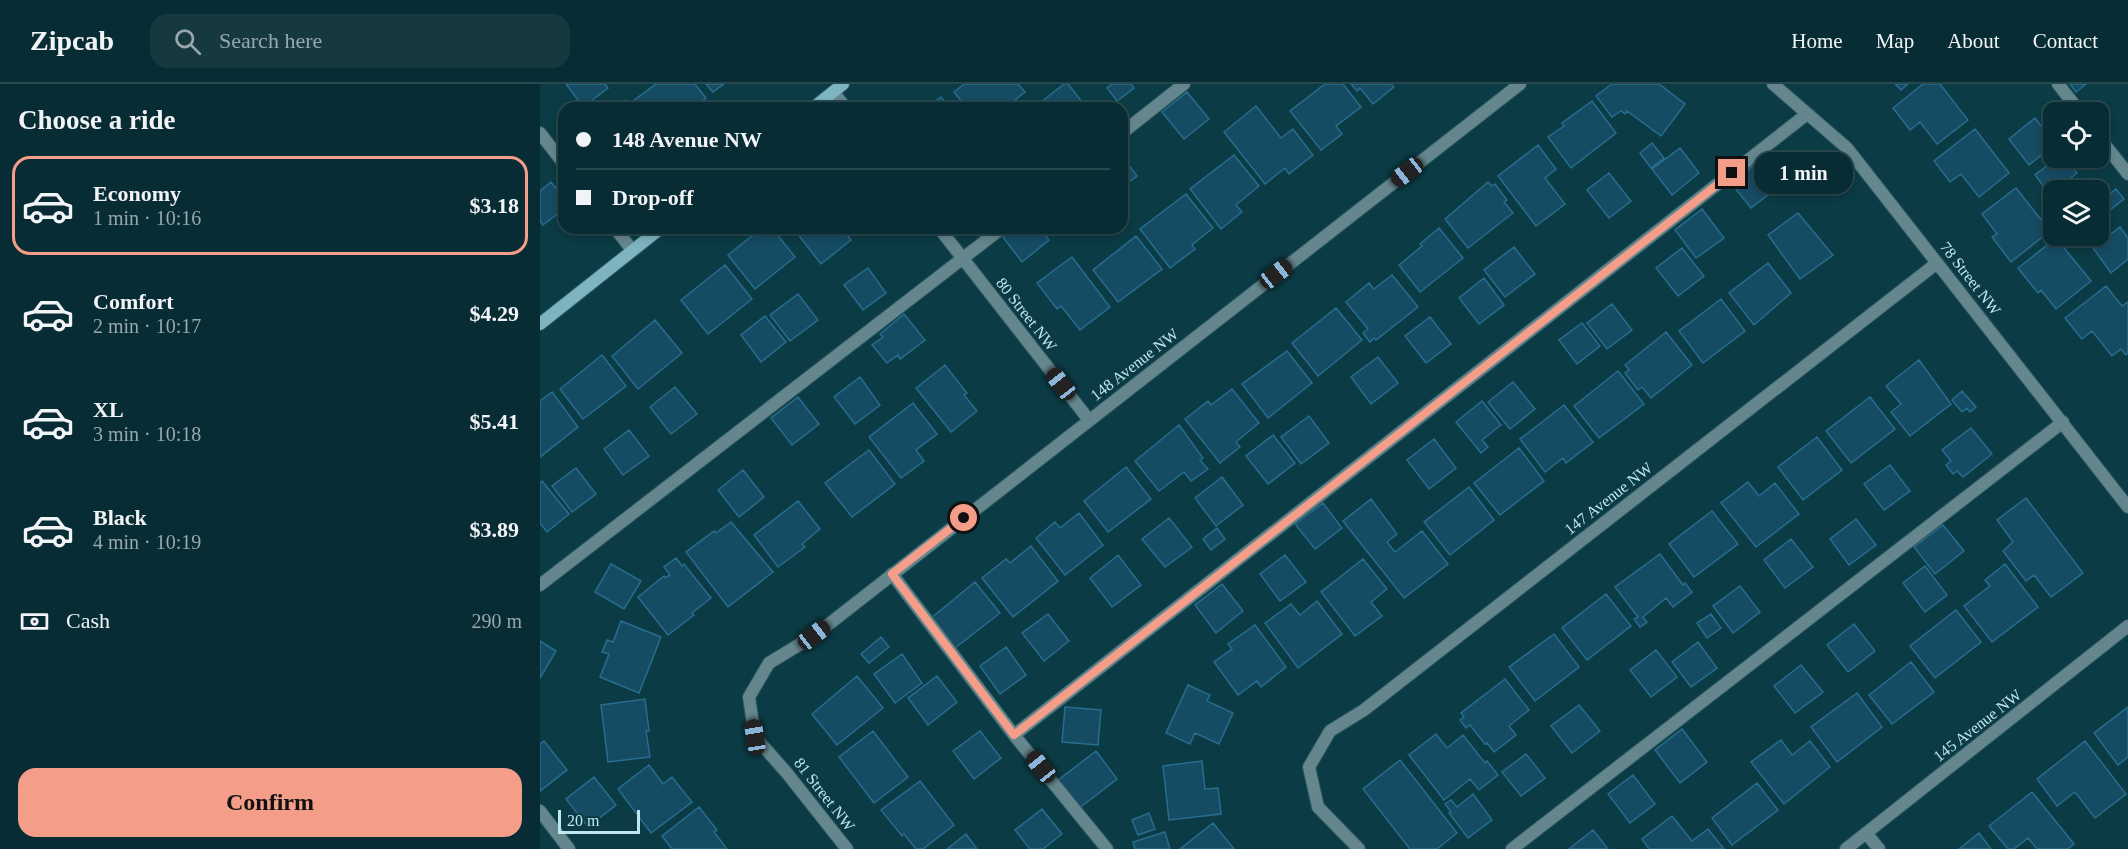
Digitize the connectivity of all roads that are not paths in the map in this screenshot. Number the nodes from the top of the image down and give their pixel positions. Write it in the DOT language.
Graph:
graph roads {
  1 [pos="1184,84"];
  2 [pos="1520,84"];
  3 [pos="1773,84"];
  4 [pos="2058,84"];
  5 [pos="838,88"];
  6 [pos="820,102"];
  7 [pos="844,102"];
  8 [pos="2072,102"];
  9 [pos="1807,114"];
  10 [pos="1128,128"];
  11 [pos="540,133"];
  12 [pos="2109,150"];
  13 [pos="558,156"];
  14 [pos="2128,174"];
  15 [pos="620,234"];
  16 [pos="653,234"];
  17 [pos="944,234"];
  18 [pos="994,234"];
  19 [pos="632,250"];
  20 [pos="963,259"];
  21 [pos="1937,263"];
  22 [pos="540,324"];
  23 [pos="1089,420"];
  24 [pos="2063,422"];
  25 [pos="2128,507"];
  26 [pos="892,574"];
  27 [pos="540,585"];
  28 [pos="2128,626"];
  29 [pos="749,697"];
  30 [pos="1014,735"];
  31 [pos="540,811"];
  32 [pos="1866,833"];
  33 [pos="569,849"];
  34 [pos="847,849"];
  35 [pos="1107,849"];
  36 [pos="1359,849"];
  37 [pos="1512,849"];
  38 [pos="1846,849"];
  39 [pos="1879,849"];
  1 -- 10 [label="street"];
  2 -- 23 [label="street, 148 Avenue NW"];
  3 -- 9 [label="street, 78 Street NW"];
  4 -- 8 [label="street"];
  5 -- 6 [label="street"];
  5 -- 7 [label="street"];
  9 -- 21 [label="street, 78 Street NW"];
  9 -- 30 [label="street"];
  11 -- 13 [label="street"];
  12 -- 14 [label="street"];
  15 -- 19 [label="street"];
  16 -- 19 [label="street"];
  17 -- 20 [label="street, 80 Street NW"];
  18 -- 20 [label="street"];
  19 -- 22 [label="street"];
  20 -- 23 [label="street, 80 Street NW"];
  20 -- 27 [label="street"];
  21 -- 24 [label="street, 78 Street NW"];
  21 -- 36 [label="street, 147 Avenue NW"];
  23 -- 26 [label="street, 148 Avenue NW"];
  24 -- 25 [label="street, 78 Street NW"];
  24 -- 37 [label="street"];
  26 -- 29 [label="street, 148 Avenue NW"];
  26 -- 30 [label="street"];
  28 -- 32 [label="street, 145 Avenue NW"];
  29 -- 34 [label="street, 81 Street NW"];
  30 -- 35 [label="street"];
  31 -- 33 [label="street"];
  32 -- 38 [label="street, 145 Avenue NW"];
  32 -- 39 [label="street"];
}
